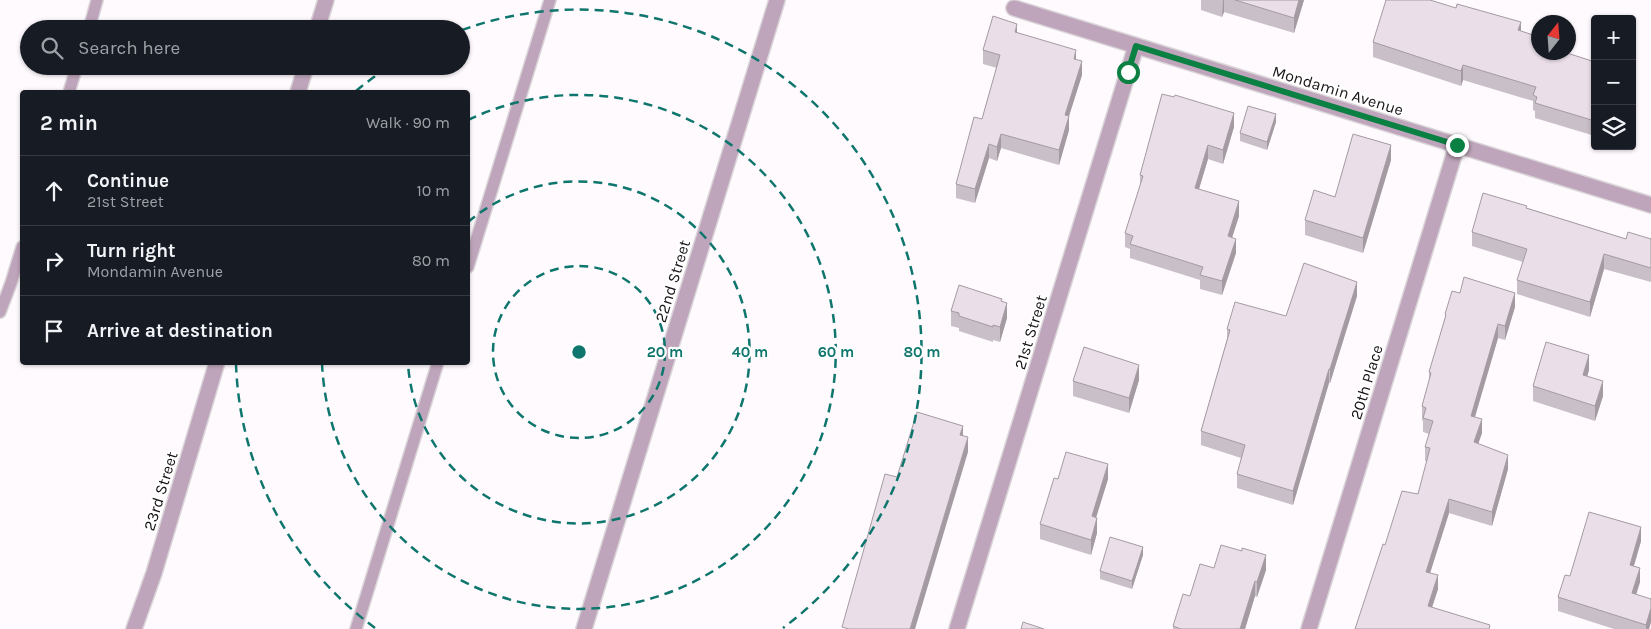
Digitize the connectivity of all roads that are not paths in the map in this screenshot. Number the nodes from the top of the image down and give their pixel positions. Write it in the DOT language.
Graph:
graph roads {
  1 [pos="97,0"];
  2 [pos="326,0"];
  3 [pos="550,0"];
  4 [pos="777,0"];
  5 [pos="1014,8"];
  6 [pos="91,20"];
  7 [pos="320,20"];
  8 [pos="1136,46"];
  9 [pos="74,75"];
  10 [pos="303,75"];
  11 [pos="70,90"];
  12 [pos="299,90"];
  13 [pos="1457,145"];
  14 [pos="1651,206"];
  15 [pos="20,254"];
  16 [pos="470,260"];
  17 [pos="0,312"];
  18 [pos="216,365"];
  19 [pos="437,365"];
  20 [pos="134,629"];
  21 [pos="356,629"];
  22 [pos="584,629"];
  23 [pos="957,629"];
  24 [pos="1309,629"];
  1 -- 6 [label="lane"];
  2 -- 7 [label="street"];
  3 -- 16 [label="lane"];
  4 -- 22 [label="street, 22nd Street"];
  5 -- 8 [label="street, Mondamin Avenue"];
  8 -- 13 [label="street, Mondamin Avenue"];
  8 -- 23 [label="street, 21st Street"];
  9 -- 11 [label="lane"];
  10 -- 12 [label="street"];
  13 -- 14 [label="street, Mondamin Avenue"];
  13 -- 24 [label="street, 20th Place"];
  15 -- 17 [label="lane"];
  18 -- 20 [label="street, 23rd Street"];
  19 -- 21 [label="lane"];
}
